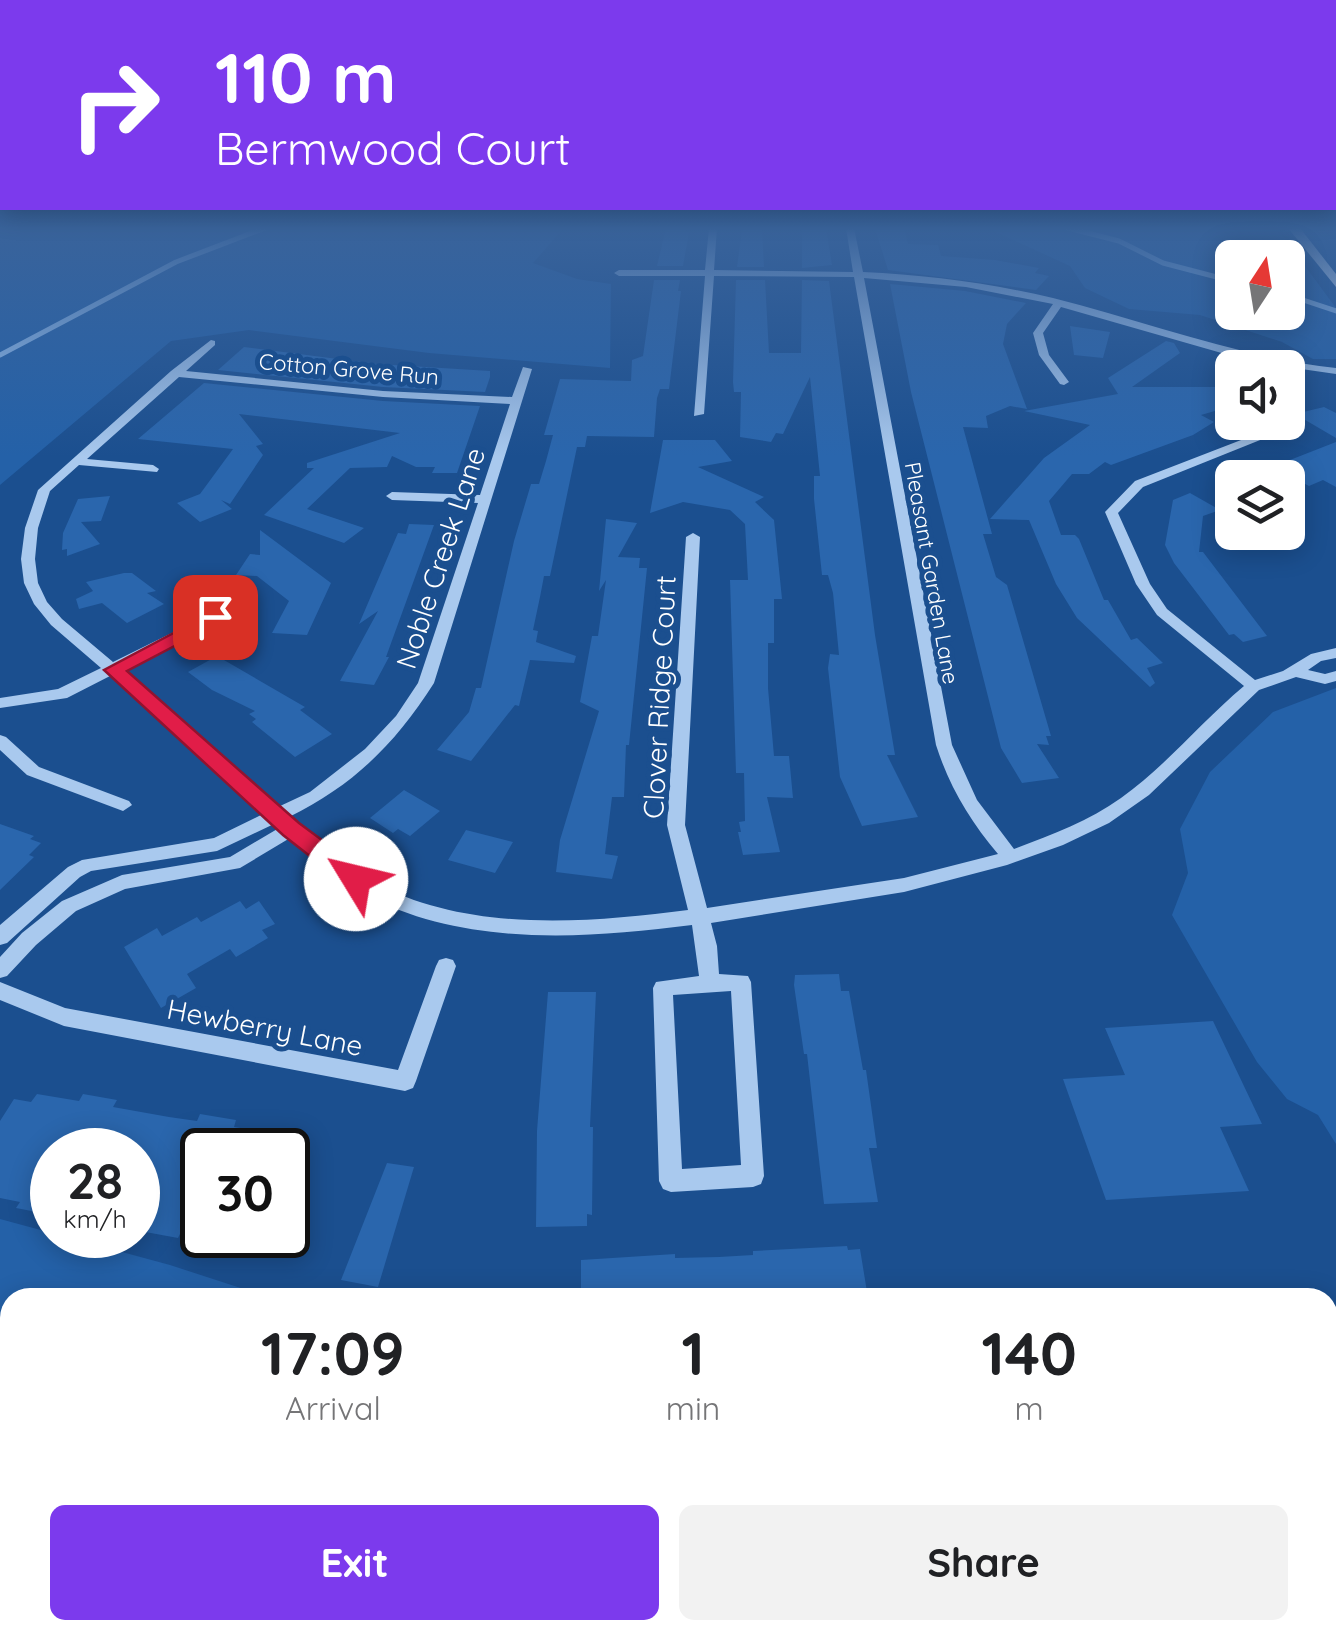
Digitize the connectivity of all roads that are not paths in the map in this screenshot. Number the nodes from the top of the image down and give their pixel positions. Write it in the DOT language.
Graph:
graph roads {
  1 [pos="707,304"];
  2 [pos="863,304"];
  3 [pos="1058,304"];
  4 [pos="1064,304"];
  5 [pos="211,343"];
  6 [pos="528,369"];
  7 [pos="1336,371"];
  8 [pos="175,372"];
  9 [pos="1064,382"];
  10 [pos="518,400"];
  11 [pos="698,414"];
  12 [pos="1251,440"];
  13 [pos="75,461"];
  14 [pos="152,469"];
  15 [pos="392,496"];
  16 [pos="486,499"];
  17 [pos="692,537"];
  18 [pos="215,617"];
  19 [pos="1336,653"];
  20 [pos="114,670"];
  21 [pos="1294,672"];
  22 [pos="1336,676"];
  23 [pos="1253,686"];
  24 [pos="0,704"];
  25 [pos="0,741"];
  26 [pos="123,805"];
  27 [pos="284,822"];
  28 [pos="1011,857"];
  29 [pos="699,916"];
  30 [pos="0,938"];
  31 [pos="446,966"];
  32 [pos="0,970"];
  33 [pos="710,983"];
  34 [pos="0,991"];
  1 -- 11 [label="street"];
  2 -- 28 [label="street, Pleasant Garden Lane"];
  3 -- 9 [label="street"];
  4 -- 7 [label="street"];
  5 -- 8 [label="street"];
  6 -- 10 [label="street, Noble Creek Lane"];
  8 -- 10 [label="street, Cotton Grove Run"];
  8 -- 13 [label="street"];
  10 -- 16 [label="street, Noble Creek Lane"];
  12 -- 23 [label="street"];
  13 -- 14 [label="street"];
  13 -- 20 [label="street"];
  15 -- 16 [label="street"];
  16 -- 27 [label="street, Noble Creek Lane"];
  17 -- 29 [label="street, Clover Ridge Court"];
  18 -- 20 [label="street"];
  19 -- 21 [label="street"];
  20 -- 24 [label="street"];
  20 -- 27 [label="street"];
  21 -- 22 [label="street"];
  21 -- 23 [label="street"];
  23 -- 28 [label="street"];
  25 -- 26 [label="street"];
  27 -- 29 [label="street"];
  27 -- 30 [label="street"];
  27 -- 32 [label="street"];
  28 -- 29 [label="street"];
  29 -- 33 [label="street, Clover Ridge Court"];
  31 -- 34 [label="street, Hewberry Lane"];
  33 -- 33 [label="street"];
}
